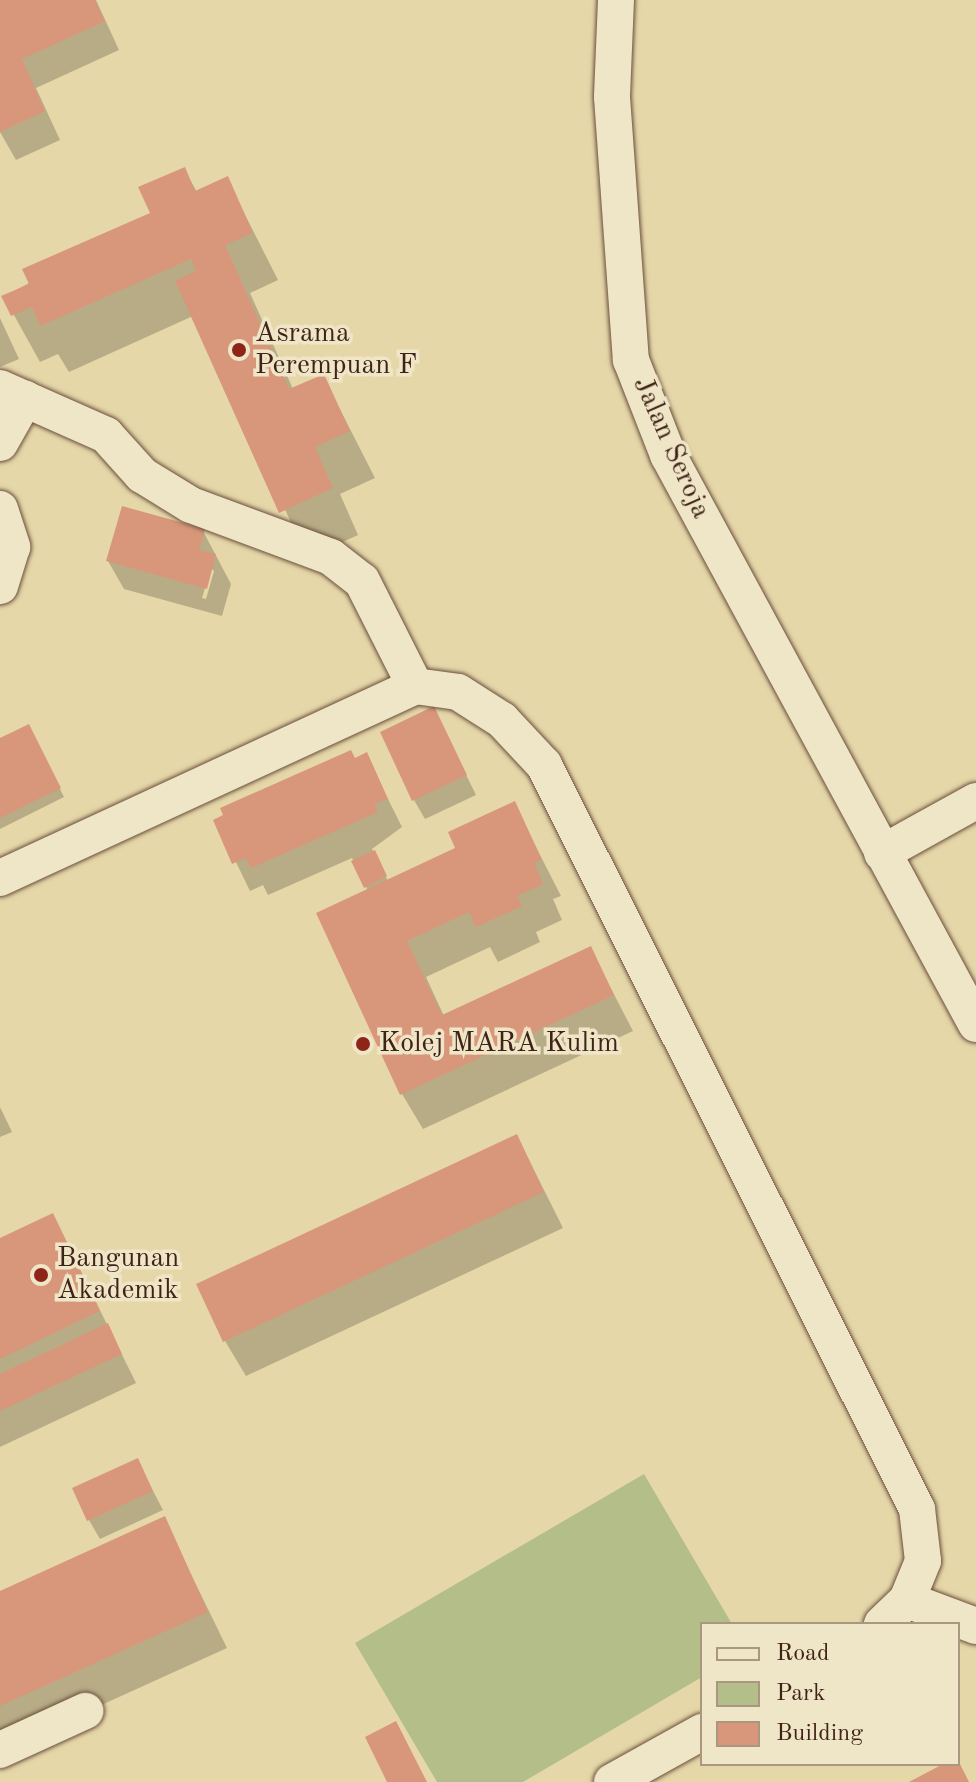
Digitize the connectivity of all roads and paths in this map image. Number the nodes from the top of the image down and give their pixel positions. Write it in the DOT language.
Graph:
graph roads {
  1 [pos="616,0"];
  2 [pos="13,394"];
  3 [pos="0,443"];
  4 [pos="0,509"];
  5 [pos="0,586"];
  6 [pos="415,686"];
  7 [pos="976,801"];
  8 [pos="882,853"];
  9 [pos="0,878"];
  10 [pos="976,1024"];
  11 [pos="894,1612"];
  12 [pos="953,1622"];
  13 [pos="85,1711"];
  14 [pos="700,1733"];
  15 [pos="0,1750"];
  16 [pos="612,1782"];
  1 -- 8 [label="street, Jalan Seroja"];
  2 -- 3 [label="street"];
  2 -- 6 [label="street"];
  4 -- 5 [label="street"];
  6 -- 9 [label="street"];
  6 -- 11 [label="street"];
  7 -- 8 [label="street"];
  8 -- 10 [label="street, Jalan Seroja"];
  11 -- 12 [label="street"];
  13 -- 15 [label="street"];
  14 -- 16 [label="street"];
}
